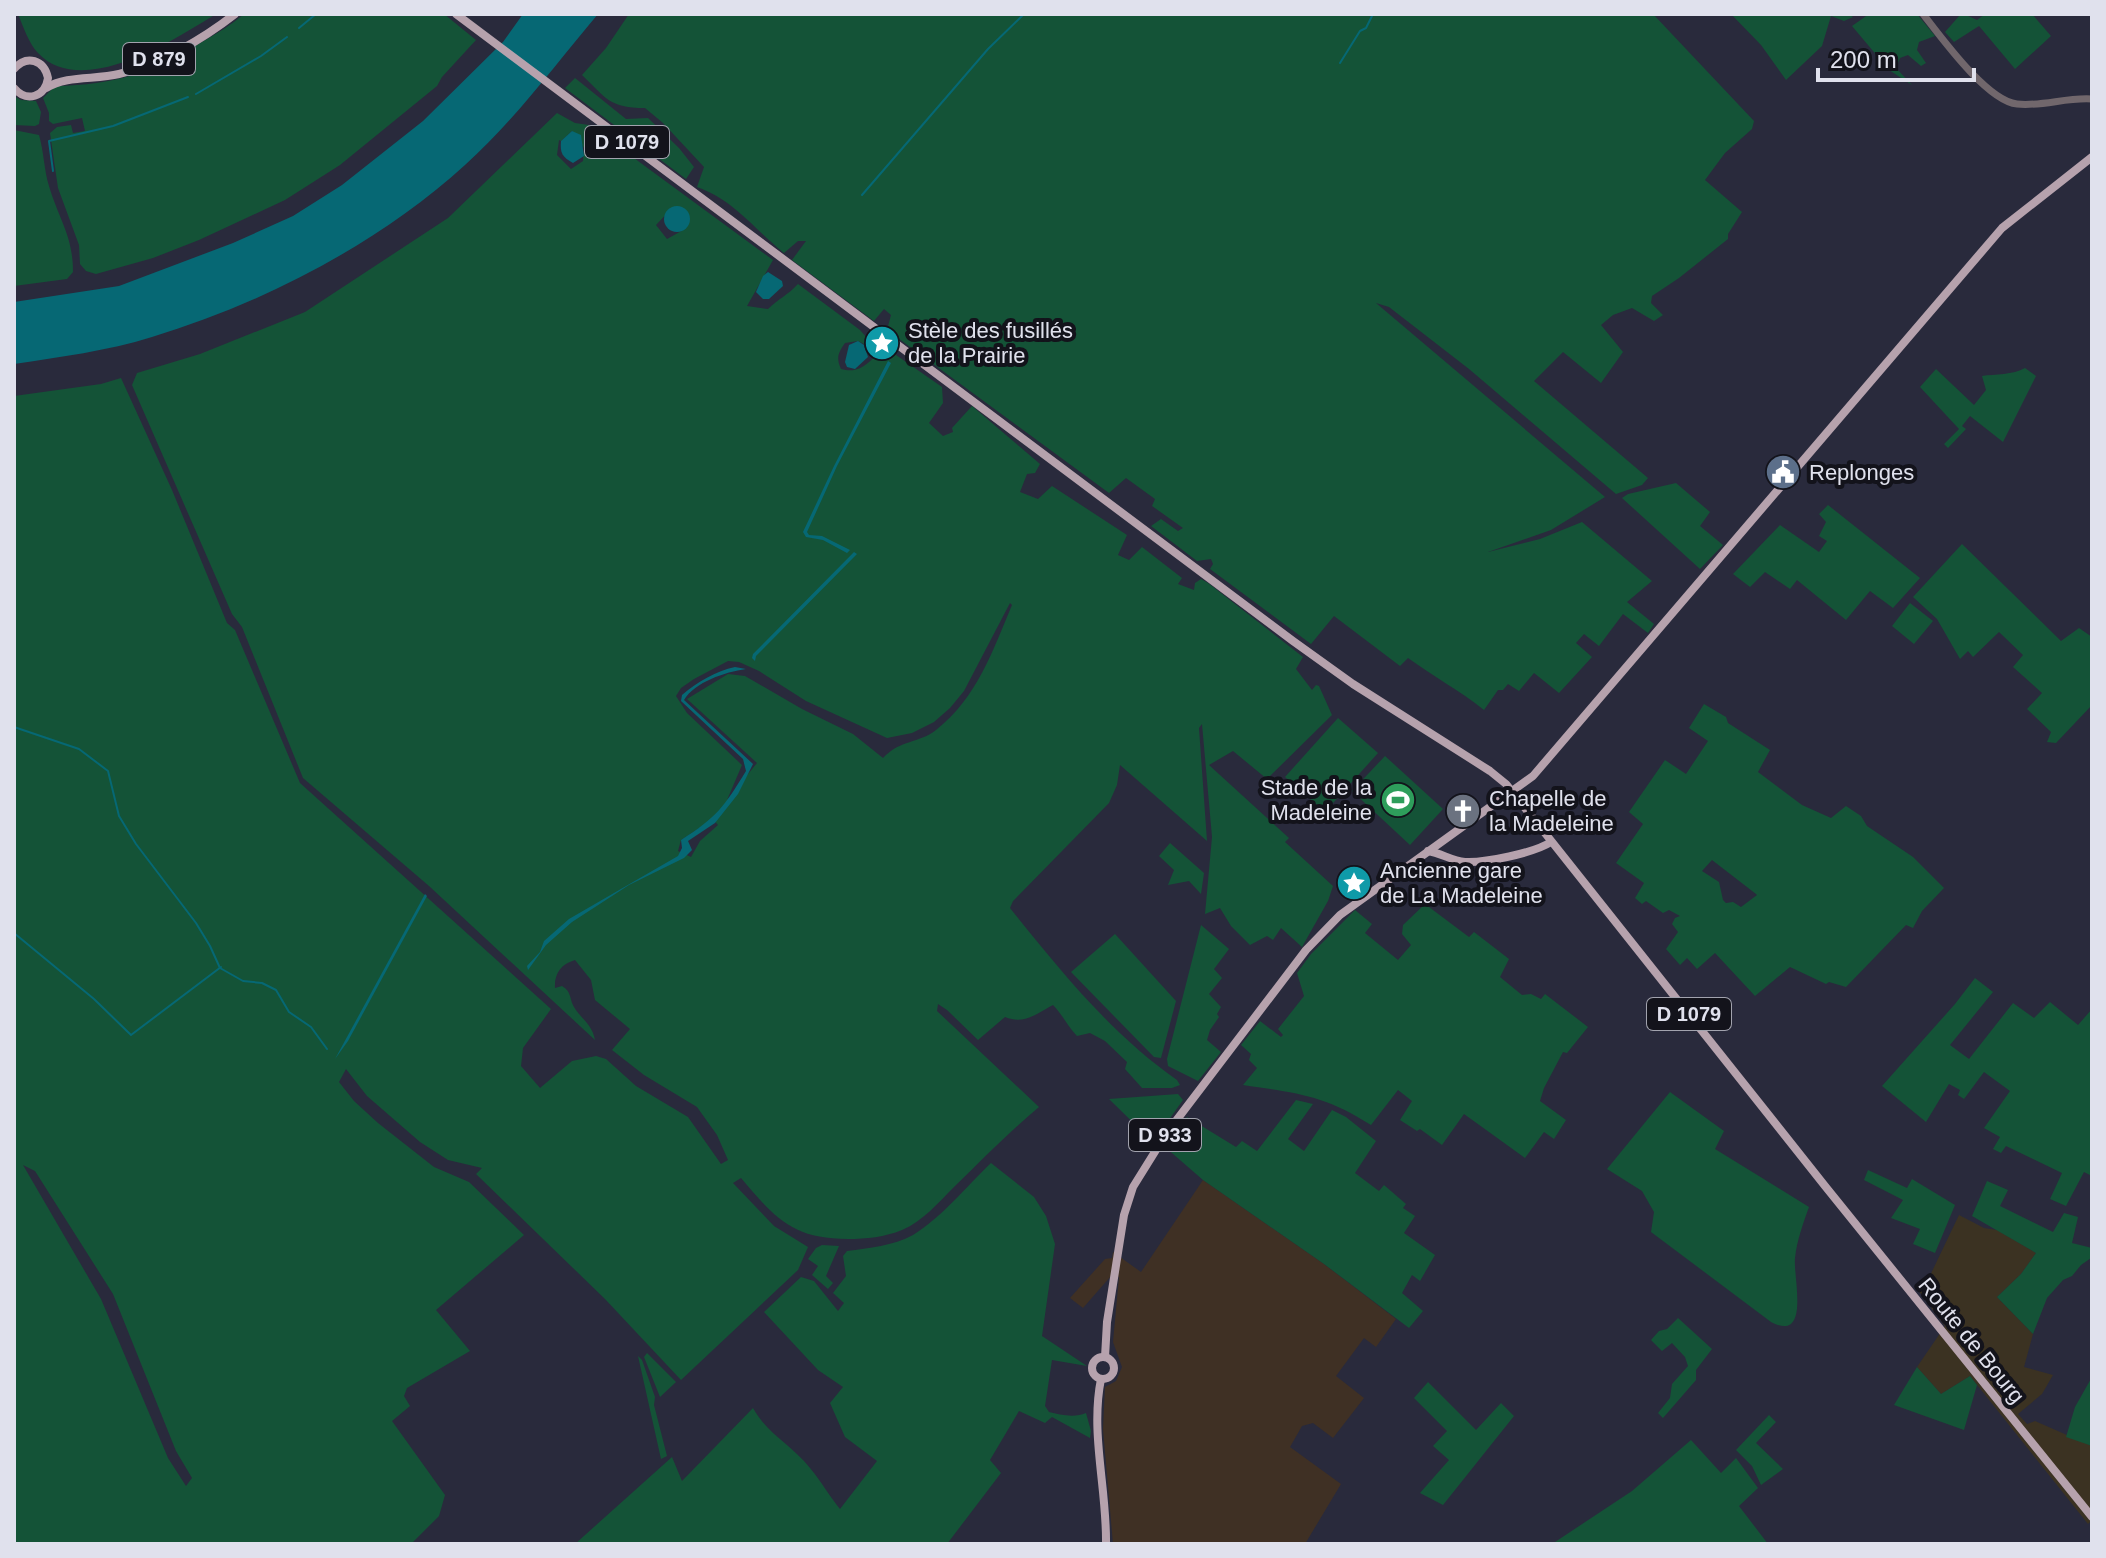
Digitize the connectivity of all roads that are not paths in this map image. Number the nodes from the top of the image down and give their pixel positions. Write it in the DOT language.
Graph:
graph roads {
  1 [pos="235,14"];
  2 [pos="456,14"];
  3 [pos="1923,14"];
  4 [pos="45,68"];
  5 [pos="14,69"];
  6 [pos="74,79"];
  7 [pos="14,88"];
  8 [pos="46,88"];
  9 [pos="2092,99"];
  10 [pos="2092,157"];
  11 [pos="1501,779"];
  12 [pos="1512,791"];
  13 [pos="1497,800"];
  14 [pos="1551,842"];
  15 [pos="1428,851"];
  16 [pos="1105,1357"];
  17 [pos="1101,1379"];
  18 [pos="2092,1517"];
  19 [pos="1106,1544"];
  1 -- 6 [label="main road, D 879"];
  2 -- 11 [label="main road, D 1079"];
  3 -- 9 [label="street"];
  4 -- 5 [label="main road"];
  4 -- 6 [label="main road, D 879"];
  4 -- 8 [label="main road"];
  6 -- 8 [label="main road, D 879"];
  7 -- 8 [label="main road"];
  10 -- 12 [label="main road, D 933"];
  11 -- 12 [label="main road, D 1079"];
  11 -- 13 [label="main road"];
  12 -- 13 [label="main road, D 933"];
  12 -- 14 [label="main road, D 1079"];
  13 -- 15 [label="main road, D 933"];
  14 -- 15 [label="main road"];
  14 -- 18 [label="main road, Route de Bourg / D 1079"];
  15 -- 16 [label="main road, D 933"];
  16 -- 17 [label="main road"];
  16 -- 17 [label="main road"];
  17 -- 19 [label="main road"];
}
